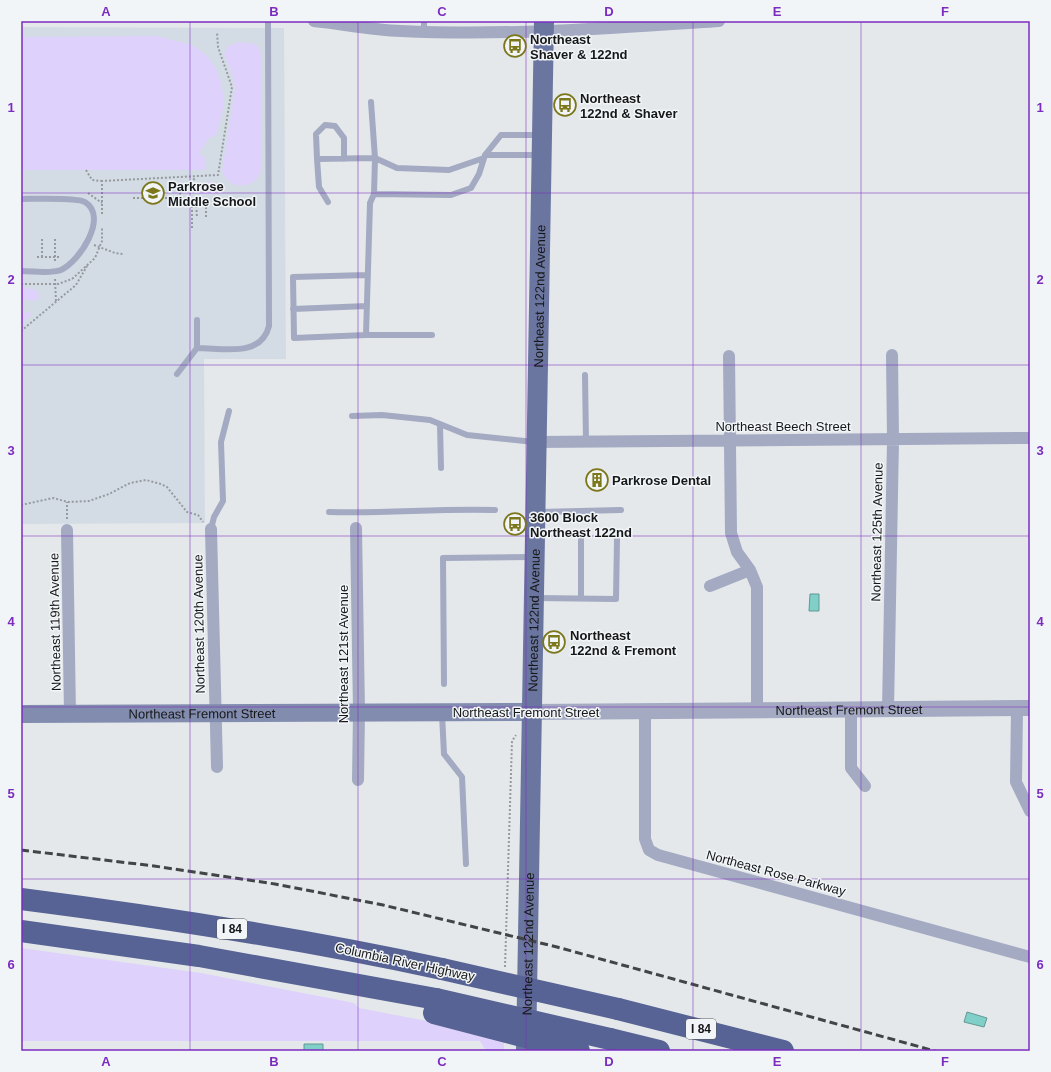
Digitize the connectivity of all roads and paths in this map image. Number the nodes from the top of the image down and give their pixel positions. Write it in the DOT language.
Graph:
graph roads {
  1 [pos="268,21"];
  2 [pos="314,21"];
  3 [pos="719,21"];
  4 [pos="358,24"];
  5 [pos="424,26"];
  6 [pos="544,26"];
  7 [pos="217,32"];
  8 [pos="371,102"];
  9 [pos="542,135"];
  10 [pos="542,155"];
  11 [pos="484,156"];
  12 [pos="375,158"];
  13 [pos="317,159"];
  14 [pos="344,159"];
  15 [pos="86,170"];
  16 [pos="197,176"];
  17 [pos="102,181"];
  18 [pos="374,194"];
  19 [pos="134,198"];
  20 [pos="174,198"];
  21 [pos="21,199"];
  22 [pos="196,202"];
  23 [pos="328,202"];
  24 [pos="192,206"];
  25 [pos="197,218"];
  26 [pos="206,218"];
  27 [pos="102,219"];
  28 [pos="102,226"];
  29 [pos="192,228"];
  30 [pos="42,239"];
  31 [pos="55,239"];
  32 [pos="88,243"];
  33 [pos="100,248"];
  34 [pos="123,254"];
  35 [pos="37,258"];
  36 [pos="42,258"];
  37 [pos="55,258"];
  38 [pos="61,258"];
  39 [pos="87,266"];
  40 [pos="21,271"];
  41 [pos="368,275"];
  42 [pos="21,284"];
  43 [pos="367,306"];
  44 [pos="293,309"];
  45 [pos="197,320"];
  46 [pos="21,331"];
  47 [pos="366,335"];
  48 [pos="432,335"];
  49 [pos="197,348"];
  50 [pos="892,355"];
  51 [pos="729,356"];
  52 [pos="177,374"];
  53 [pos="585,375"];
  54 [pos="229,412"];
  55 [pos="352,416"];
  56 [pos="440,426"];
  57 [pos="1030,438"];
  58 [pos="893,440"];
  59 [pos="729,441"];
  60 [pos="536,442"];
  61 [pos="586,442"];
  62 [pos="441,468"];
  63 [pos="67,502"];
  64 [pos="21,505"];
  65 [pos="495,510"];
  66 [pos="621,510"];
  67 [pos="329,512"];
  68 [pos="535,512"];
  69 [pos="356,513"];
  70 [pos="356,528"];
  71 [pos="211,529"];
  72 [pos="67,530"];
  73 [pos="581,538"];
  74 [pos="617,539"];
  75 [pos="534,557"];
  76 [pos="750,570"];
  77 [pos="710,586"];
  78 [pos="533,598"];
  79 [pos="581,598"];
  80 [pos="444,684"];
  81 [pos="1024,708"];
  82 [pos="851,710"];
  83 [pos="888,710"];
  84 [pos="757,711"];
  85 [pos="359,712"];
  86 [pos="442,712"];
  87 [pos="531,712"];
  88 [pos="645,712"];
  89 [pos="215,713"];
  90 [pos="21,714"];
  91 [pos="70,714"];
  92 [pos="512,741"];
  93 [pos="217,767"];
  94 [pos="358,780"];
  95 [pos="865,786"];
  96 [pos="1030,811"];
  97 [pos="466,864"];
  98 [pos="21,899"];
  99 [pos="21,930"];
  100 [pos="1030,957"];
  101 [pos="505,971"];
  102 [pos="435,1006"];
  103 [pos="526,1051"];
  104 [pos="579,1051"];
  105 [pos="659,1051"];
  106 [pos="783,1051"];
  1 -- 49 [label="lane"];
  2 -- 4 [label="street"];
  3 -- 6 [label="street"];
  4 -- 5 [label="street"];
  5 -- 6 [label="street"];
  6 -- 9 [label="main road, Northeast 122nd Avenue"];
  7 -- 16 [label="path"];
  8 -- 12 [label="lane"];
  9 -- 10 [label="main road, Northeast 122nd Avenue"];
  9 -- 11 [label="lane"];
  10 -- 11 [label="lane"];
  10 -- 60 [label="main road, Northeast 122nd Avenue"];
  11 -- 12 [label="lane"];
  11 -- 18 [label="lane"];
  12 -- 14 [label="lane"];
  12 -- 18 [label="lane"];
  13 -- 14 [label="lane"];
  13 -- 14 [label="lane"];
  13 -- 23 [label="lane"];
  15 -- 17 [label="path"];
  16 -- 17 [label="path"];
  16 -- 20 [label="path"];
  17 -- 27 [label="path"];
  18 -- 41 [label="lane"];
  19 -- 20 [label="path"];
  20 -- 24 [label="path"];
  21 -- 32 [label="lane"];
  22 -- 24 [label="path"];
  22 -- 25 [label="path"];
  22 -- 26 [label="path"];
  24 -- 29 [label="path"];
  28 -- 33 [label="path"];
  30 -- 36 [label="path"];
  31 -- 37 [label="path"];
  32 -- 33 [label="path"];
  32 -- 40 [label="lane"];
  33 -- 34 [label="path"];
  33 -- 39 [label="path"];
  35 -- 36 [label="path"];
  36 -- 37 [label="path"];
  37 -- 38 [label="path"];
  39 -- 42 [label="path"];
  39 -- 46 [label="path"];
  41 -- 43 [label="lane"];
  41 -- 44 [label="lane"];
  43 -- 44 [label="lane"];
  43 -- 47 [label="lane"];
  44 -- 47 [label="lane"];
  45 -- 49 [label="lane"];
  47 -- 48 [label="lane"];
  49 -- 52 [label="lane"];
  50 -- 58 [label="street, Northeast 125th Avenue"];
  51 -- 59 [label="street"];
  53 -- 61 [label="lane"];
  54 -- 71 [label="lane"];
  55 -- 56 [label="lane"];
  56 -- 60 [label="lane"];
  56 -- 62 [label="lane"];
  57 -- 58 [label="street, Northeast Beech Street"];
  58 -- 59 [label="street, Northeast Beech Street"];
  58 -- 83 [label="street, Northeast 125th Avenue"];
  59 -- 61 [label="street, Northeast Beech Street"];
  59 -- 76 [label="street"];
  60 -- 61 [label="street, Northeast Beech Street"];
  60 -- 68 [label="main road, Northeast 122nd Avenue"];
  63 -- 64 [label="path"];
  63 -- 71 [label="path"];
  63 -- 72 [label="path"];
  65 -- 69 [label="lane"];
  66 -- 68 [label="lane"];
  67 -- 69 [label="lane"];
  68 -- 75 [label="main road, Northeast 122nd Avenue"];
  69 -- 70 [label="lane"];
  70 -- 85 [label="street, Northeast 121st Avenue"];
  71 -- 89 [label="street, Northeast 120th Avenue"];
  72 -- 91 [label="street, Northeast 119th Avenue"];
  73 -- 79 [label="lane"];
  74 -- 79 [label="lane"];
  75 -- 78 [label="main road, Northeast 122nd Avenue"];
  75 -- 80 [label="lane"];
  76 -- 77 [label="street"];
  76 -- 84 [label="street"];
  78 -- 79 [label="lane"];
  78 -- 87 [label="main road, Northeast 122nd Avenue"];
  81 -- 83 [label="street, Northeast Fremont Street"];
  81 -- 96 [label="street"];
  82 -- 83 [label="street, Northeast Fremont Street"];
  82 -- 84 [label="street, Northeast Fremont Street"];
  82 -- 95 [label="street"];
  84 -- 88 [label="street, Northeast Fremont Street"];
  85 -- 86 [label="main road, Northeast Fremont Street"];
  85 -- 89 [label="main road, Northeast Fremont Street"];
  85 -- 94 [label="street, Northeast 121st Avenue"];
  86 -- 87 [label="main road, Northeast Fremont Street"];
  86 -- 97 [label="lane"];
  87 -- 88 [label="street, Northeast Fremont Street"];
  87 -- 103 [label="main road, Northeast 122nd Avenue"];
  88 -- 100 [label="street, Northeast Rose Parkway"];
  89 -- 91 [label="main road, Northeast Fremont Street"];
  89 -- 93 [label="street, Northeast 120th Avenue"];
  90 -- 91 [label="main road, Northeast Fremont Street"];
  92 -- 101 [label="path"];
  98 -- 106 [label="highway, Columbia River Highway / I 84, bridge"];
  99 -- 102 [label="highway"];
  102 -- 104 [label="highway, bridge"];
  102 -- 105 [label="highway, bridge"];
}
